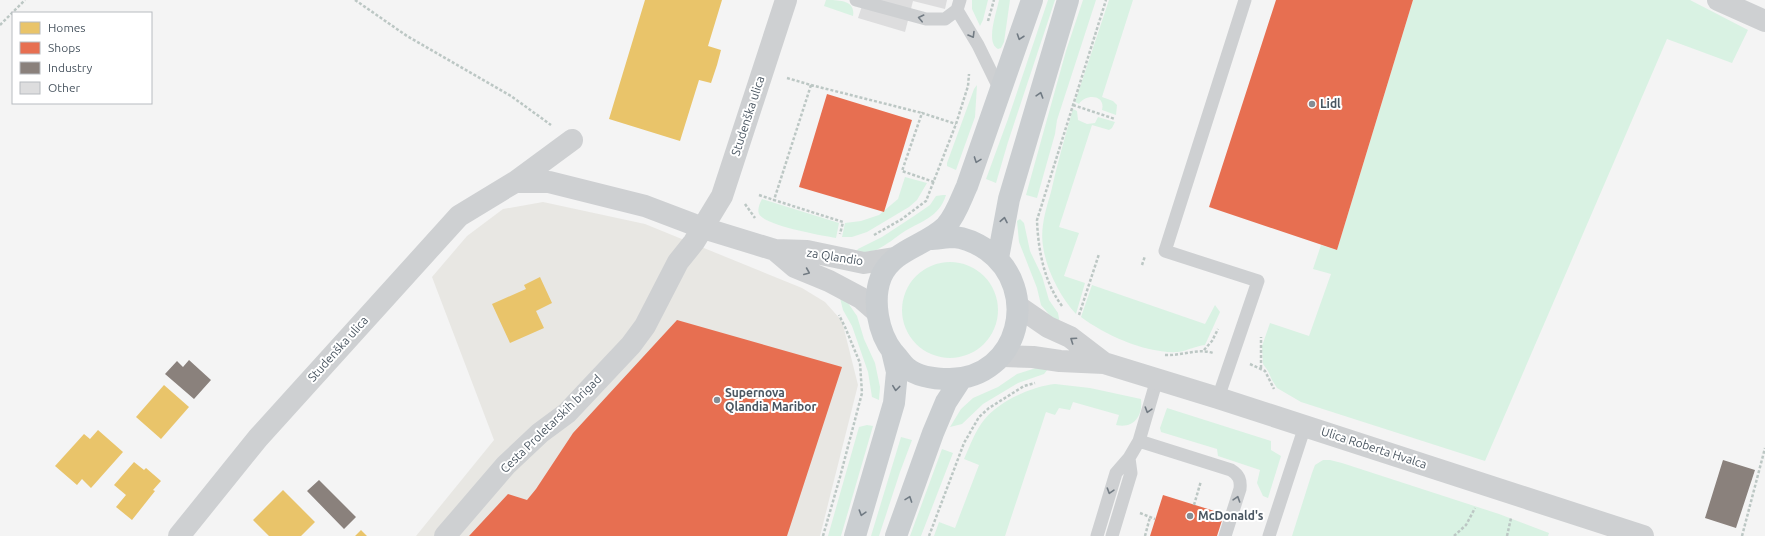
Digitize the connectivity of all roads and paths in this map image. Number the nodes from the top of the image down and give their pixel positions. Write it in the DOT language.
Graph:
graph roads {
  1 [pos="25,0"];
  2 [pos="355,0"];
  3 [pos="786,0"];
  4 [pos="856,0"];
  5 [pos="994,0"];
  6 [pos="1032,0"];
  7 [pos="1068,0"];
  8 [pos="1106,0"];
  9 [pos="1245,0"];
  10 [pos="1718,0"];
  11 [pos="959,5"];
  12 [pos="13,12"];
  13 [pos="12,13"];
  14 [pos="1765,21"];
  15 [pos="987,24"];
  16 [pos="0,25"];
  17 [pos="763,70"];
  18 [pos="969,71"];
  19 [pos="811,85"];
  20 [pos="1001,92"];
  21 [pos="1073,105"];
  22 [pos="922,112"];
  23 [pos="1115,119"];
  24 [pos="956,124"];
  25 [pos="572,140"];
  26 [pos="515,182"];
  27 [pos="934,182"];
  28 [pos="759,196"];
  29 [pos="774,200"];
  30 [pos="843,222"];
  31 [pos="703,228"];
  32 [pos="871,236"];
  33 [pos="930,239"];
  34 [pos="775,250"];
  35 [pos="1099,254"];
  36 [pos="894,258"];
  37 [pos="998,258"];
  38 [pos="1019,307"];
  39 [pos="1065,309"];
  40 [pos="836,310"];
  41 [pos="877,312"];
  42 [pos="1079,316"];
  43 [pos="892,350"];
  44 [pos="1204,350"];
  45 [pos="1162,354"];
  46 [pos="1003,356"];
  47 [pos="1104,363"];
  48 [pos="1258,366"];
  49 [pos="961,379"];
  50 [pos="1157,379"];
  51 [pos="1039,382"];
  52 [pos="1275,391"];
  53 [pos="1218,398"];
  54 [pos="1304,426"];
  55 [pos="1139,441"];
  56 [pos="1765,448"];
  57 [pos="1129,458"];
  58 [pos="1202,479"];
  59 [pos="1483,484"];
  60 [pos="1194,504"];
  61 [pos="1136,512"];
  62 [pos="1150,517"];
  63 [pos="1155,518"];
  64 [pos="179,536"];
  65 [pos="445,536"];
  66 [pos="822,536"];
  67 [pos="855,536"];
  68 [pos="896,536"];
  69 [pos="929,536"];
  70 [pos="1097,536"];
  71 [pos="1112,536"];
  72 [pos="1145,536"];
  73 [pos="1225,536"];
  74 [pos="1269,536"];
  75 [pos="1454,536"];
  76 [pos="1643,536"];
  77 [pos="1742,536"];
  1 -- 12 [label="path"];
  2 -- 25 [label="path"];
  3 -- 17 [label="street, Studenška ulica"];
  11 -- 4 [label="lane, one-way"];
  5 -- 15 [label="path"];
  6 -- 20 [label="main road, one-way"];
  37 -- 7 [label="main road, one-way"];
  8 -- 21 [label="path"];
  9 -- 53 [label="lane"];
  10 -- 14 [label="street"];
  11 -- 20 [label="lane, one-way"];
  13 -- 16 [label="path"];
  17 -- 19 [label="path"];
  17 -- 31 [label="street, Studenška ulica"];
  18 -- 24 [label="path"];
  19 -- 22 [label="path"];
  19 -- 29 [label="path"];
  20 -- 33 [label="main road, one-way"];
  21 -- 23 [label="path"];
  21 -- 39 [label="path"];
  22 -- 24 [label="path"];
  22 -- 27 [label="path"];
  24 -- 27 [label="path"];
  25 -- 26 [label="street, Studenška ulica"];
  26 -- 31 [label="street, za Qlandio"];
  26 -- 64 [label="street, Studenška ulica"];
  27 -- 32 [label="path"];
  28 -- 29 [label="path"];
  29 -- 30 [label="path"];
  31 -- 34 [label="street, za Qlandio"];
  31 -- 65 [label="street, Cesta Proletarskih brigad"];
  33 -- 36 [label="main road"];
  33 -- 37 [label="main road"];
  34 -- 36 [label="street, za Qlandio"];
  34 -- 41 [label="street, za Qlandio, one-way"];
  35 -- 42 [label="path"];
  36 -- 41 [label="main road"];
  37 -- 38 [label="main road"];
  38 -- 46 [label="main road"];
  47 -- 38 [label="street, one-way"];
  40 -- 66 [label="path"];
  41 -- 43 [label="main road"];
  43 -- 49 [label="main road"];
  43 -- 67 [label="main road, one-way"];
  44 -- 45 [label="path"];
  46 -- 47 [label="street"];
  46 -- 49 [label="main road"];
  47 -- 50 [label="street, Ulica Roberta Hvalca"];
  48 -- 52 [label="path"];
  68 -- 49 [label="main road, one-way"];
  50 -- 53 [label="street, Ulica Roberta Hvalca"];
  50 -- 55 [label="lane, one-way"];
  51 -- 69 [label="path"];
  53 -- 54 [label="street, Ulica Roberta Hvalca"];
  54 -- 59 [label="street, Ulica Roberta Hvalca"];
  54 -- 74 [label="lane"];
  55 -- 57 [label="lane"];
  73 -- 55 [label="lane, one-way"];
  56 -- 77 [label="path"];
  57 -- 70 [label="lane, one-way"];
  57 -- 71 [label="lane"];
  58 -- 60 [label="path"];
  59 -- 75 [label="path"];
  59 -- 76 [label="street, Ulica Roberta Hvalca"];
  61 -- 62 [label="path"];
  62 -- 63 [label="path"];
  62 -- 72 [label="path"];
}
